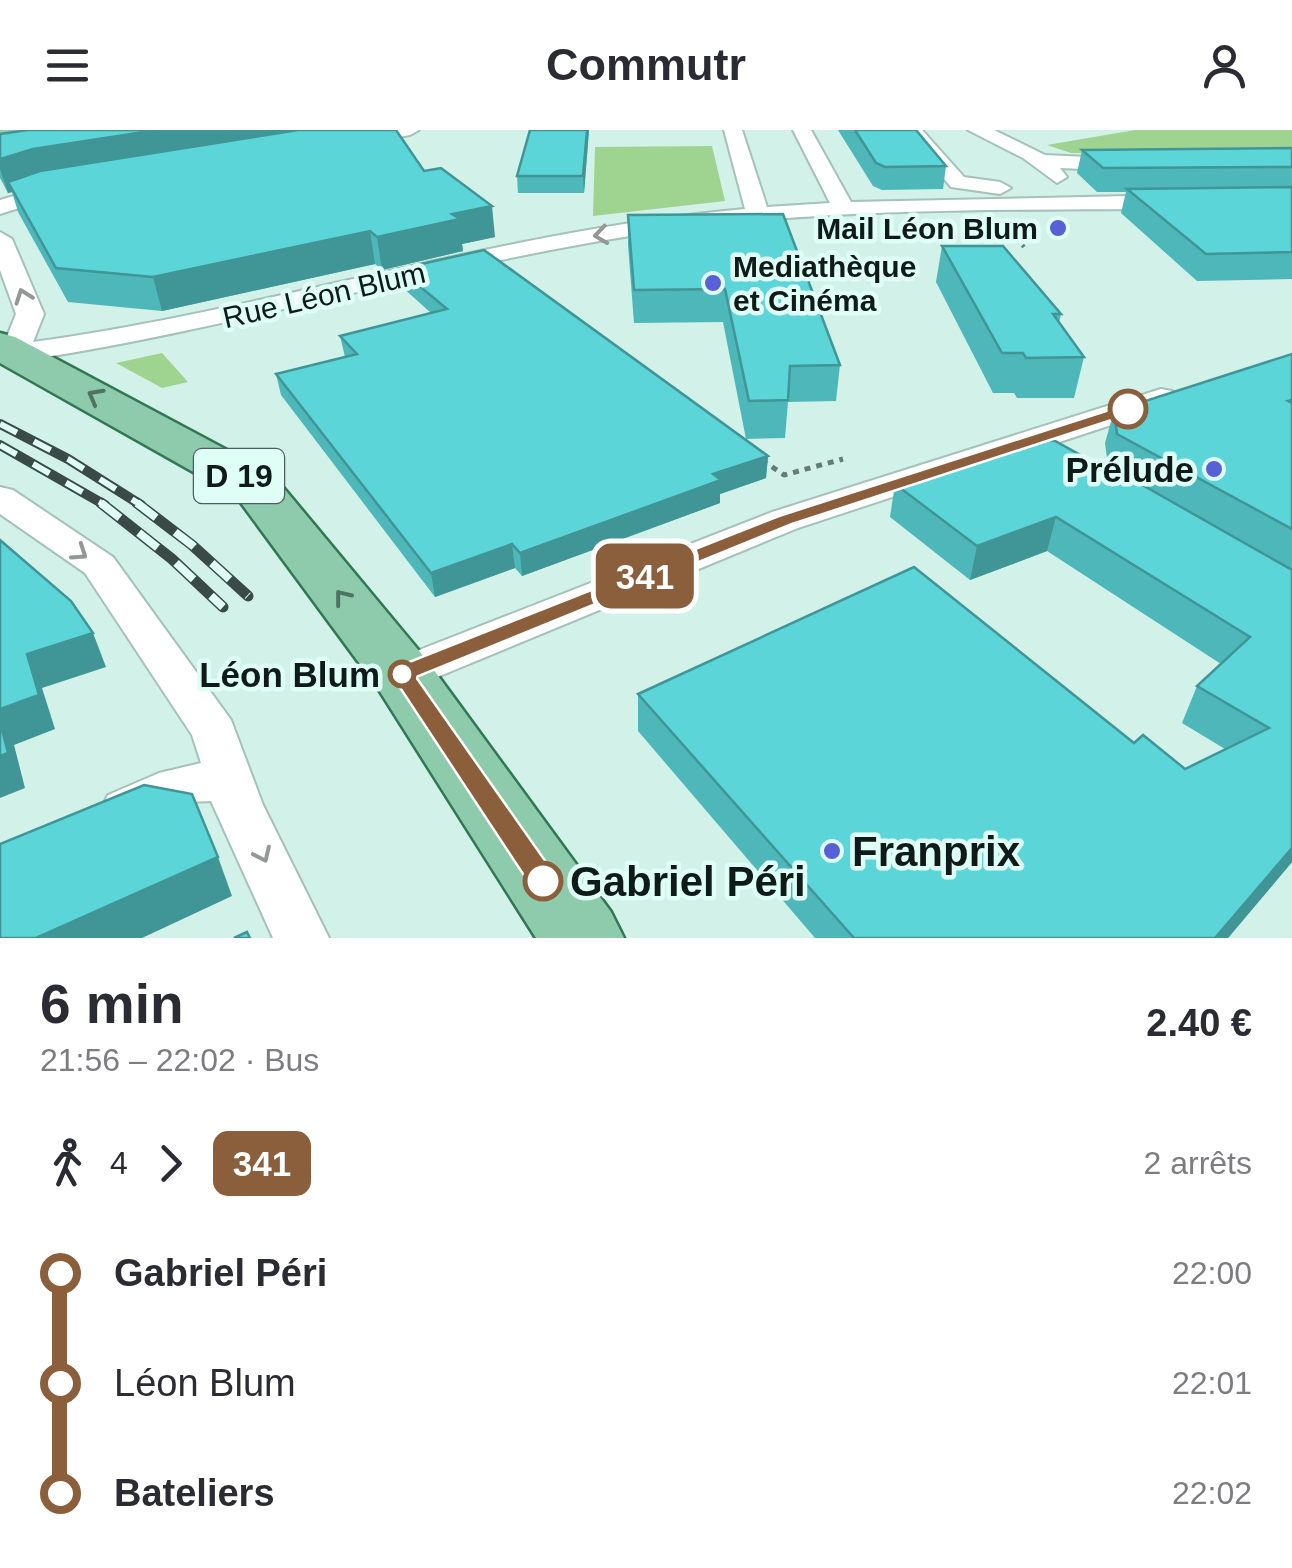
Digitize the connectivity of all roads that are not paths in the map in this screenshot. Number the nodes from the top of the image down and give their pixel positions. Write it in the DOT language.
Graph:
graph roads {
  1 [pos="410,130"];
  2 [pos="733,130"];
  3 [pos="802,130"];
  4 [pos="912,130"];
  5 [pos="977,130"];
  6 [pos="0,133"];
  7 [pos="25,136"];
  8 [pos="330,144"];
  9 [pos="0,150"];
  10 [pos="1043,161"];
  11 [pos="1158,164"];
  12 [pos="82,185"];
  13 [pos="1076,196"];
  14 [pos="1198,202"];
  15 [pos="10,203"];
  16 [pos="842,207"];
  17 [pos="758,214"];
  18 [pos="0,239"];
  19 [pos="7,350"];
  20 [pos="1187,390"];
  21 [pos="1032,440"];
  22 [pos="1077,466"];
  23 [pos="0,498"];
  24 [pos="402,674"];
  25 [pos="228,794"];
  26 [pos="86,826"];
  27 [pos="300,938"];
  28 [pos="582,938"];
  1 -- 8 [label="street"];
  2 -- 17 [label="street"];
  3 -- 16 [label="street"];
  4 -- 13 [label="street"];
  5 -- 10 [label="street"];
  6 -- 7 [label="main road"];
  7 -- 9 [label="main road"];
  10 -- 11 [label="street"];
  10 -- 13 [label="street"];
  12 -- 15 [label="street"];
  13 -- 14 [label="street, Rue Léon Blum"];
  13 -- 16 [label="street, Rue Léon Blum"];
  16 -- 17 [label="street, Rue Léon Blum"];
  17 -- 19 [label="street, Rue Léon Blum, one-way"];
  19 -- 18 [label="street, one-way"];
  24 -- 19 [label="main road, D 19, one-way"];
  20 -- 21 [label="street"];
  21 -- 22 [label="street"];
  21 -- 24 [label="street"];
  23 -- 25 [label="street, one-way"];
  24 -- 28 [label="main road, D 19"];
  25 -- 26 [label="street"];
  25 -- 27 [label="street, one-way"];
}
